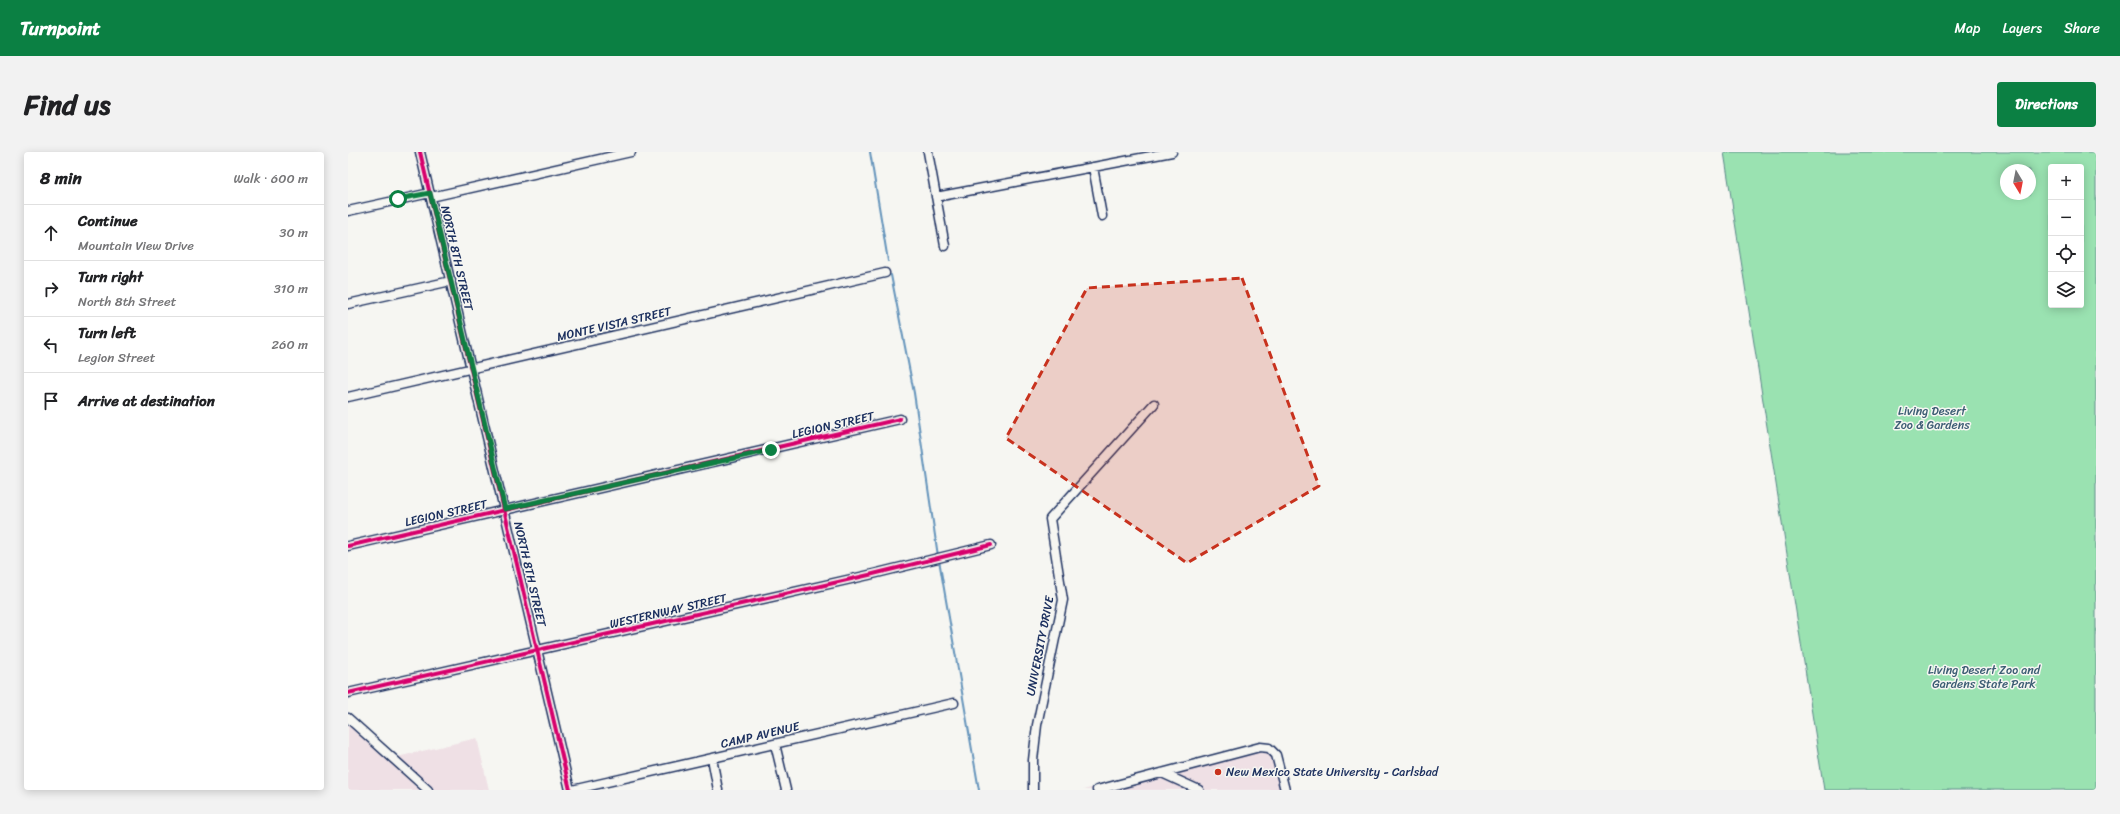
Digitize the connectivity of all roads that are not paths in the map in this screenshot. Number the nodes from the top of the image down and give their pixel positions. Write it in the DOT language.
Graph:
graph roads {
  1 [pos="420,152"];
  2 [pos="631,152"];
  3 [pos="928,152"];
  4 [pos="1172,152"];
  5 [pos="1093,167"];
  6 [pos="430,195"];
  7 [pos="936,197"];
  8 [pos="348,212"];
  9 [pos="1102,216"];
  10 [pos="945,246"];
  11 [pos="885,273"];
  12 [pos="450,281"];
  13 [pos="348,304"];
  14 [pos="471,369"];
  15 [pos="348,397"];
  16 [pos="1154,404"];
  17 [pos="900,419"];
  18 [pos="505,509"];
  19 [pos="991,545"];
  20 [pos="348,546"];
  21 [pos="537,651"];
  22 [pos="348,693"];
  23 [pos="954,703"];
  24 [pos="348,718"];
  25 [pos="775,744"];
  26 [pos="712,758"];
  27 [pos="1162,773"];
  28 [pos="428,790"];
  29 [pos="571,790"];
  30 [pos="718,790"];
  31 [pos="786,790"];
  32 [pos="1033,790"];
  33 [pos="1097,790"];
  34 [pos="1199,790"];
  35 [pos="1285,790"];
  1 -- 6 [label="street, NORTH 8TH STREET"];
  2 -- 6 [label="street"];
  3 -- 7 [label="street"];
  4 -- 5 [label="street"];
  5 -- 7 [label="street"];
  5 -- 9 [label="street"];
  6 -- 8 [label="street"];
  6 -- 12 [label="street, NORTH 8TH STREET"];
  7 -- 10 [label="street"];
  11 -- 14 [label="street, MONTE VISTA STREET"];
  12 -- 13 [label="street"];
  12 -- 14 [label="street, NORTH 8TH STREET"];
  14 -- 15 [label="street, MONTE VISTA STREET"];
  14 -- 18 [label="street, NORTH 8TH STREET"];
  16 -- 32 [label="street, UNIVERSITY DRIVE"];
  17 -- 18 [label="street, LEGION STREET"];
  18 -- 20 [label="street, LEGION STREET"];
  18 -- 21 [label="street, NORTH 8TH STREET"];
  19 -- 21 [label="street, WESTERNWAY STREET"];
  21 -- 22 [label="street, WESTERNWAY STREET"];
  21 -- 29 [label="street, NORTH 8TH STREET"];
  23 -- 25 [label="street, CAMP AVENUE"];
  24 -- 28 [label="street"];
  25 -- 26 [label="street, CAMP AVENUE"];
  25 -- 31 [label="street"];
  26 -- 29 [label="street, CAMP AVENUE"];
  26 -- 30 [label="street"];
  27 -- 33 [label="street"];
  27 -- 34 [label="street"];
  27 -- 35 [label="street"];
}
